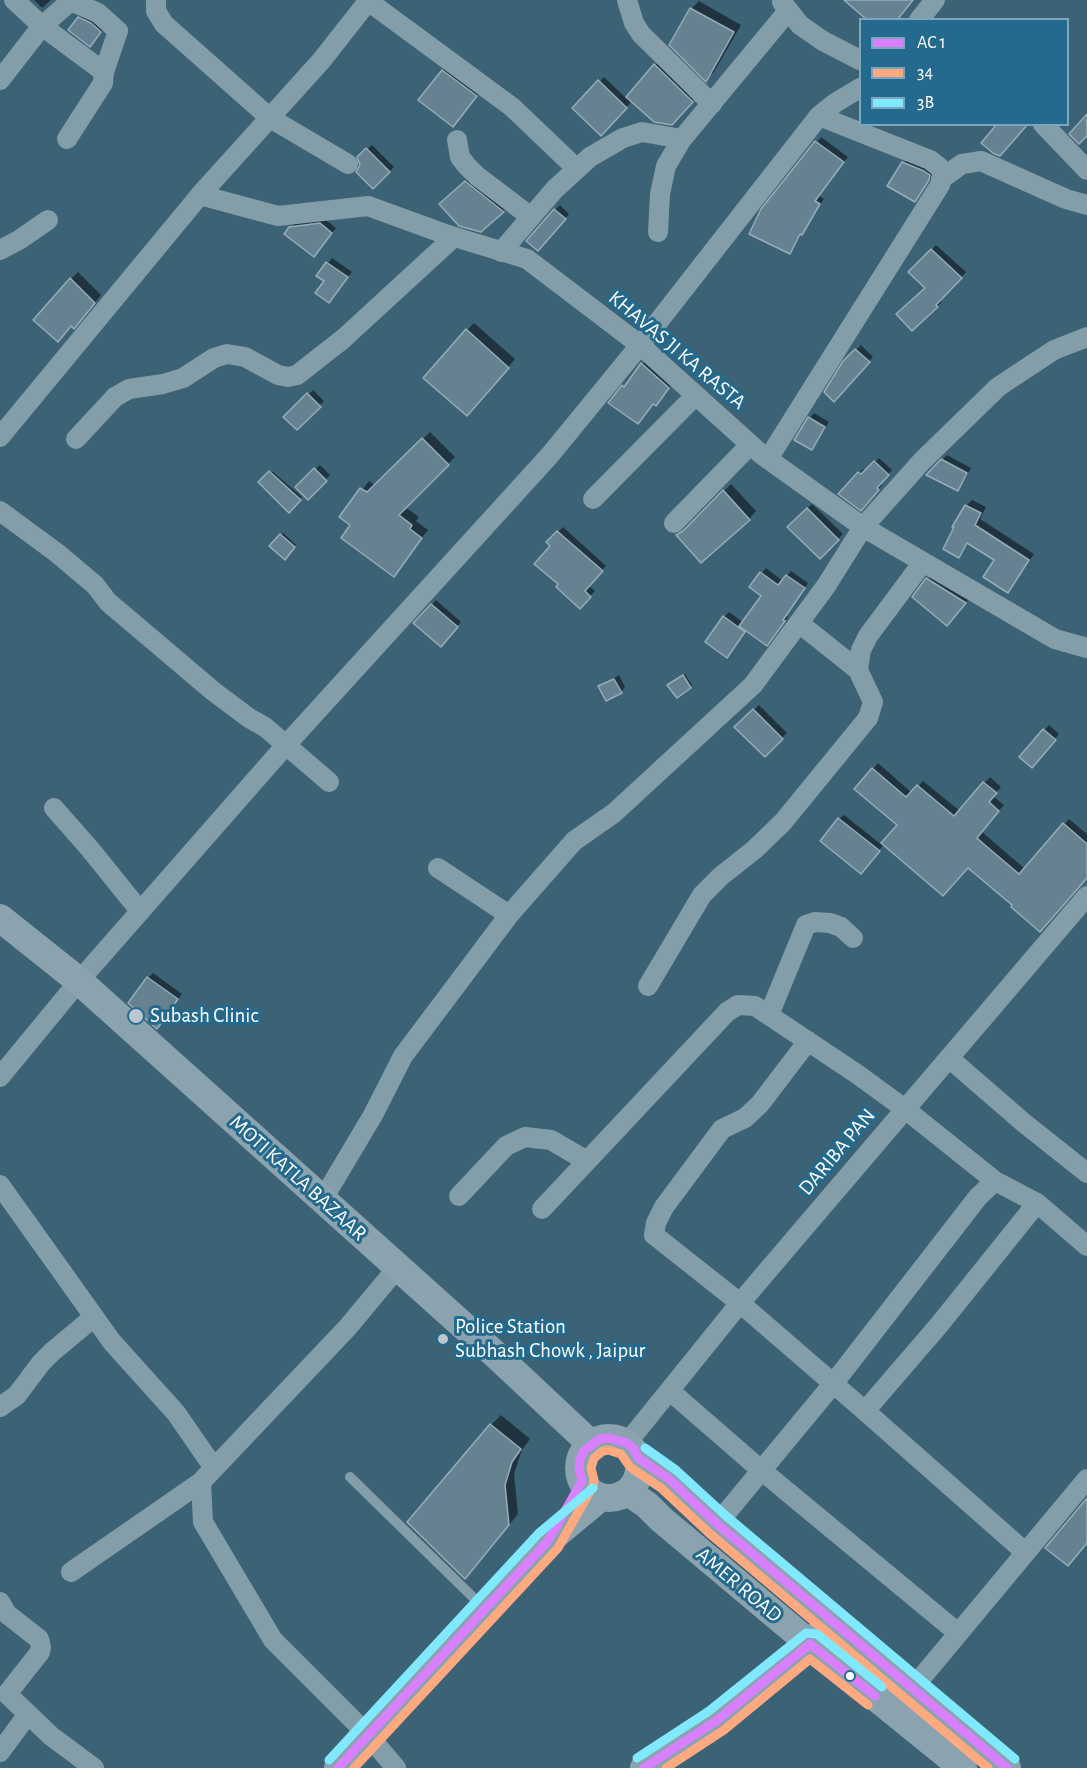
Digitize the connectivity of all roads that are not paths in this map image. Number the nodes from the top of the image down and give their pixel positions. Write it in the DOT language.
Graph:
graph roads {
  1 [pos="14,0"];
  2 [pos="368,0"];
  3 [pos="627,0"];
  4 [pos="935,0"];
  5 [pos="151,4"];
  6 [pos="784,5"];
  7 [pos="921,18"];
  8 [pos="42,26"];
  9 [pos="859,59"];
  10 [pos="104,72"];
  11 [pos="0,80"];
  12 [pos="859,89"];
  13 [pos="712,104"];
  14 [pos="819,116"];
  15 [pos="270,118"];
  16 [pos="1045,126"];
  17 [pos="67,138"];
  18 [pos="682,139"];
  19 [pos="457,140"];
  20 [pos="348,164"];
  21 [pos="577,169"];
  22 [pos="1087,170"];
  23 [pos="942,179"];
  24 [pos="200,195"];
  25 [pos="1087,205"];
  26 [pos="531,217"];
  27 [pos="48,220"];
  28 [pos="658,232"];
  29 [pos="454,237"];
  30 [pos="0,250"];
  31 [pos="501,252"];
  32 [pos="1087,337"];
  33 [pos="640,345"];
  34 [pos="696,395"];
  35 [pos="0,437"];
  36 [pos="76,439"];
  37 [pos="750,444"];
  38 [pos="768,459"];
  39 [pos="593,499"];
  40 [pos="0,511"];
  41 [pos="674,523"];
  42 [pos="863,527"];
  43 [pos="923,562"];
  44 [pos="799,623"];
  45 [pos="1087,648"];
  46 [pos="858,670"];
  47 [pos="286,745"];
  48 [pos="329,782"];
  49 [pos="54,808"];
  50 [pos="438,868"];
  51 [pos="1087,896"];
  52 [pos="140,911"];
  53 [pos="509,915"];
  54 [pos="0,918"];
  55 [pos="853,938"];
  56 [pos="79,981"];
  57 [pos="648,986"];
  58 [pos="769,1015"];
  59 [pos="808,1041"];
  60 [pos="950,1058"];
  61 [pos="0,1077"];
  62 [pos="905,1109"];
  63 [pos="587,1161"];
  64 [pos="1087,1173"];
  65 [pos="995,1181"];
  66 [pos="0,1185"];
  67 [pos="459,1196"];
  68 [pos="323,1199"];
  69 [pos="1037,1203"];
  70 [pos="542,1209"];
  71 [pos="1087,1246"];
  72 [pos="397,1268"];
  73 [pos="740,1303"];
  74 [pos="94,1317"];
  75 [pos="832,1384"];
  76 [pos="670,1391"];
  77 [pos="0,1407"];
  78 [pos="865,1411"];
  79 [pos="591,1444"];
  80 [pos="633,1450"];
  81 [pos="761,1470"];
  82 [pos="208,1475"];
  83 [pos="350,1477"];
  84 [pos="1087,1479"];
  85 [pos="604,1490"];
  86 [pos="717,1524"];
  87 [pos="1025,1552"];
  88 [pos="71,1572"];
  89 [pos="0,1602"];
  90 [pos="484,1609"];
  91 [pos="832,1620"];
  92 [pos="958,1633"];
  93 [pos="810,1644"];
  94 [pos="912,1689"];
  95 [pos="3,1696"];
  96 [pos="28,1714"];
  97 [pos="368,1734"];
  98 [pos="0,1752"];
  99 [pos="94,1768"];
  100 [pos="338,1768"];
  101 [pos="396,1768"];
  102 [pos="644,1768"];
  103 [pos="963,1768"];
  104 [pos="1007,1768"];
  1 -- 8 [label="street"];
  2 -- 15 [label="street"];
  2 -- 21 [label="street"];
  3 -- 13 [label="street"];
  4 -- 7 [label="street"];
  5 -- 15 [label="street"];
  6 -- 9 [label="street"];
  6 -- 13 [label="street"];
  8 -- 10 [label="street"];
  8 -- 10 [label="street"];
  8 -- 11 [label="street"];
  10 -- 17 [label="street"];
  12 -- 14 [label="street"];
  13 -- 18 [label="street"];
  14 -- 23 [label="street"];
  14 -- 33 [label="street"];
  15 -- 20 [label="street"];
  15 -- 24 [label="street"];
  16 -- 22 [label="street"];
  18 -- 21 [label="street"];
  18 -- 28 [label="street"];
  19 -- 26 [label="street"];
  21 -- 26 [label="street"];
  23 -- 25 [label="street"];
  23 -- 38 [label="street"];
  24 -- 29 [label="street, KHAVAS JI KA RASTA"];
  24 -- 35 [label="street"];
  26 -- 31 [label="street"];
  27 -- 30 [label="street"];
  29 -- 31 [label="street, KHAVAS JI KA RASTA"];
  29 -- 36 [label="street"];
  31 -- 33 [label="street, KHAVAS JI KA RASTA"];
  32 -- 42 [label="street"];
  33 -- 34 [label="street, KHAVAS JI KA RASTA"];
  33 -- 47 [label="street"];
  34 -- 37 [label="street, KHAVAS JI KA RASTA"];
  34 -- 39 [label="street"];
  37 -- 38 [label="street, KHAVAS JI KA RASTA"];
  37 -- 41 [label="street"];
  38 -- 42 [label="street, KHAVAS JI KA RASTA"];
  40 -- 47 [label="street"];
  42 -- 43 [label="street, KHAVAS JI KA RASTA"];
  42 -- 44 [label="street"];
  43 -- 45 [label="street, KHAVAS JI KA RASTA"];
  43 -- 46 [label="street"];
  44 -- 46 [label="street"];
  44 -- 53 [label="street"];
  46 -- 57 [label="street"];
  47 -- 48 [label="street"];
  47 -- 52 [label="street"];
  49 -- 52 [label="street"];
  50 -- 53 [label="street"];
  51 -- 60 [label="street, DARIBA PAN"];
  52 -- 56 [label="street"];
  53 -- 68 [label="street"];
  54 -- 56 [label="main road, MOTI KATLA BAZAAR"];
  55 -- 58 [label="street"];
  56 -- 61 [label="street"];
  56 -- 68 [label="main road, MOTI KATLA BAZAAR"];
  58 -- 59 [label="street"];
  58 -- 63 [label="street"];
  59 -- 62 [label="street"];
  59 -- 73 [label="street"];
  60 -- 62 [label="street, DARIBA PAN"];
  60 -- 64 [label="street"];
  62 -- 65 [label="street"];
  62 -- 73 [label="street, DARIBA PAN"];
  63 -- 67 [label="street"];
  63 -- 70 [label="street"];
  65 -- 69 [label="street"];
  65 -- 75 [label="street"];
  66 -- 74 [label="street"];
  68 -- 72 [label="main road, MOTI KATLA BAZAAR"];
  69 -- 71 [label="street"];
  69 -- 78 [label="street"];
  72 -- 79 [label="main road, MOTI KATLA BAZAAR"];
  72 -- 82 [label="street"];
  73 -- 75 [label="street"];
  73 -- 76 [label="street, DARIBA PAN"];
  74 -- 77 [label="street"];
  74 -- 82 [label="street"];
  75 -- 78 [label="street"];
  75 -- 81 [label="street"];
  76 -- 80 [label="street, DARIBA PAN"];
  76 -- 81 [label="street"];
  78 -- 87 [label="street"];
  79 -- 80 [label="main road"];
  79 -- 85 [label="main road"];
  80 -- 85 [label="main road"];
  80 -- 86 [label="main road, AMER ROAD"];
  81 -- 86 [label="street"];
  81 -- 92 [label="street"];
  82 -- 88 [label="street"];
  82 -- 97 [label="street"];
  83 -- 90 [label="lane"];
  84 -- 87 [label="street"];
  85 -- 90 [label="main road"];
  85 -- 93 [label="main road, AMER ROAD"];
  86 -- 91 [label="main road, AMER ROAD"];
  87 -- 92 [label="street"];
  89 -- 95 [label="street"];
  90 -- 97 [label="main road"];
  91 -- 93 [label="main road"];
  91 -- 94 [label="main road, AMER ROAD"];
  92 -- 94 [label="street"];
  93 -- 102 [label="main road"];
  93 -- 103 [label="main road, AMER ROAD"];
  94 -- 104 [label="main road, AMER ROAD"];
  95 -- 96 [label="street"];
  96 -- 98 [label="street"];
  96 -- 99 [label="street"];
  97 -- 100 [label="main road"];
  97 -- 101 [label="street"];
}
